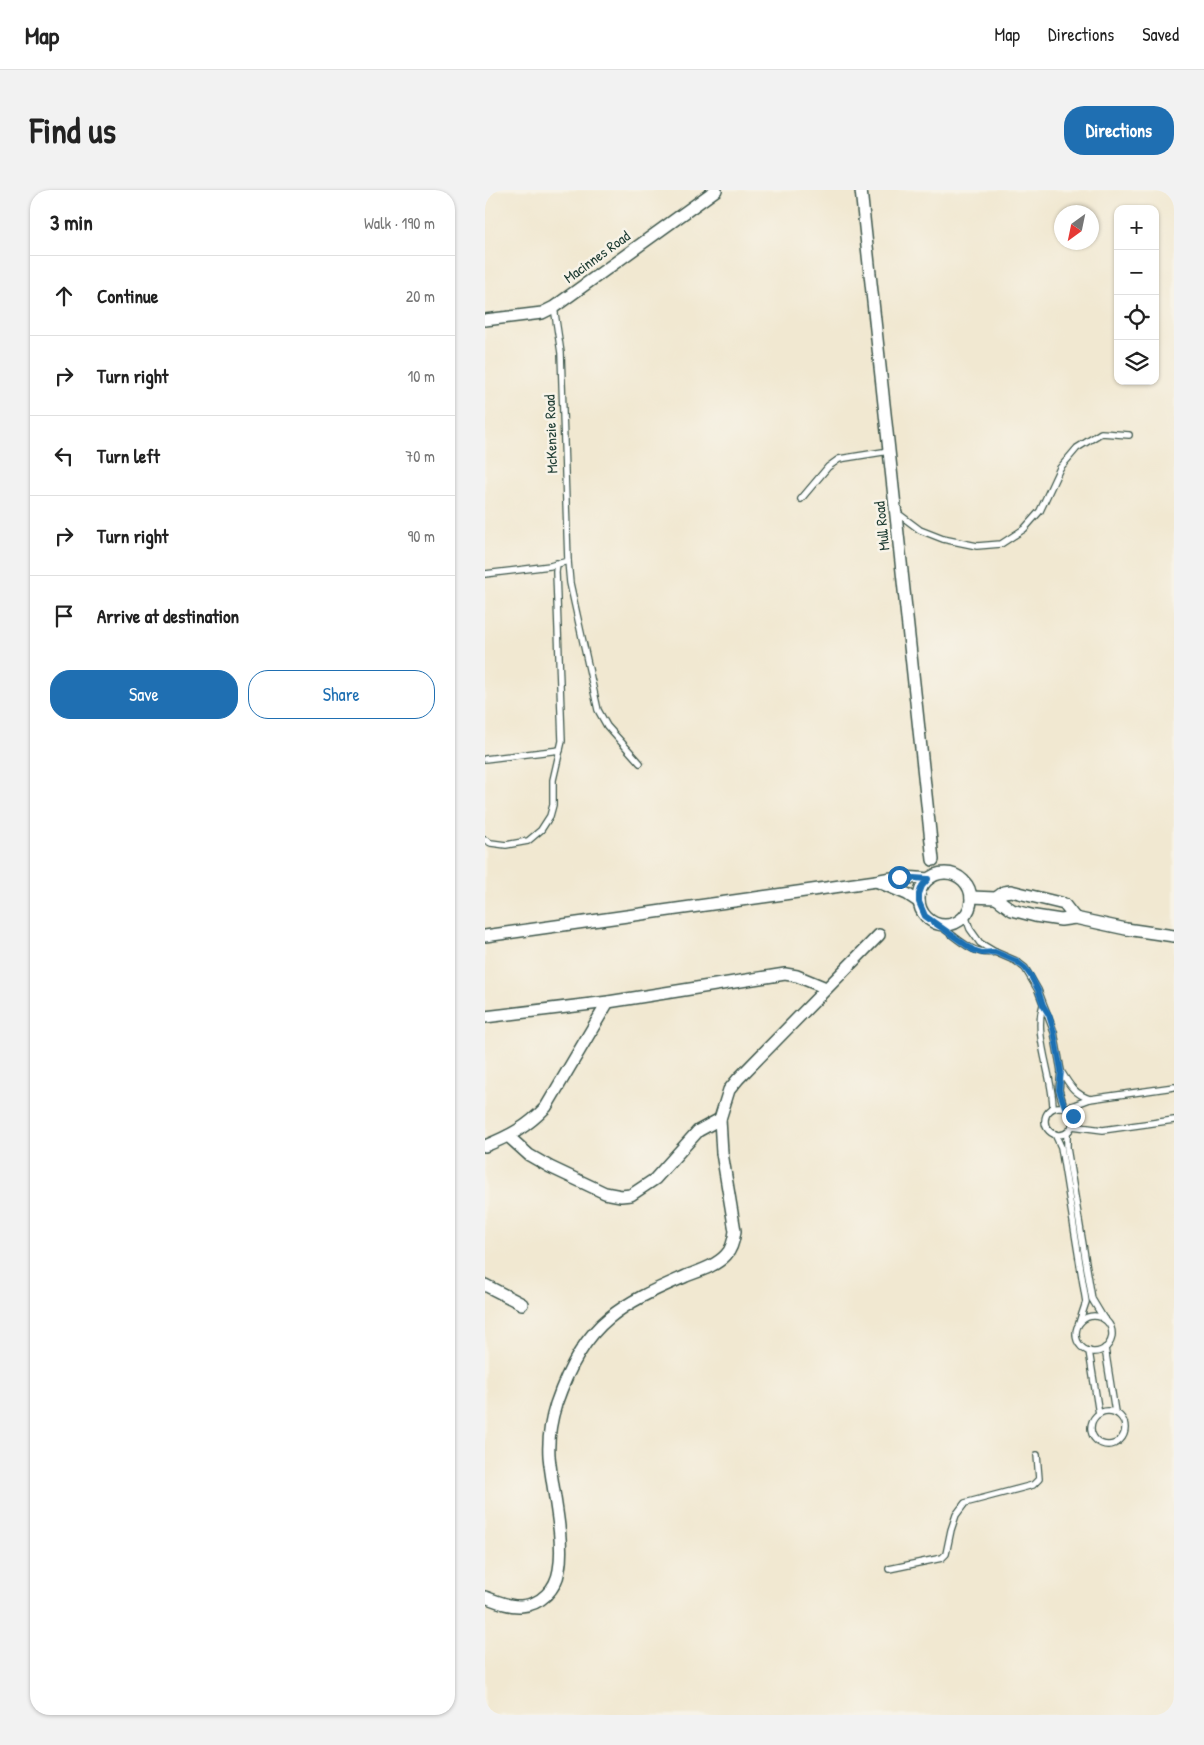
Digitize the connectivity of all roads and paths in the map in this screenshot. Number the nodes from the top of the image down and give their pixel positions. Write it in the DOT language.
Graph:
graph roads {
  1 [pos="715,190"];
  2 [pos="861,190"];
  3 [pos="554,307"];
  4 [pos="485,320"];
  5 [pos="1129,436"];
  6 [pos="889,451"];
  7 [pos="801,499"];
  8 [pos="896,512"];
  9 [pos="568,561"];
  10 [pos="557,563"];
  11 [pos="485,574"];
  12 [pos="560,750"];
  13 [pos="485,759"];
  14 [pos="640,763"];
  15 [pos="485,840"];
  16 [pos="933,860"];
  17 [pos="928,879"];
  18 [pos="876,882"];
  19 [pos="971,897"];
  20 [pos="996,898"];
  21 [pos="919,902"];
  22 [pos="965,915"];
  23 [pos="1075,918"];
  24 [pos="938,924"];
  25 [pos="879,935"];
  26 [pos="485,936"];
  27 [pos="1174,936"];
  28 [pos="995,952"];
  29 [pos="826,988"];
  30 [pos="608,1002"];
  31 [pos="1043,1005"];
  32 [pos="485,1017"];
  33 [pos="1061,1071"];
  34 [pos="1174,1087"];
  35 [pos="1090,1099"];
  36 [pos="1053,1108"];
  37 [pos="1065,1108"];
  38 [pos="720,1119"];
  39 [pos="1174,1120"];
  40 [pos="1072,1126"];
  41 [pos="1067,1133"];
  42 [pos="1055,1134"];
  43 [pos="508,1136"];
  44 [pos="485,1146"];
  45 [pos="485,1286"];
  46 [pos="522,1304"];
  47 [pos="1104,1319"];
  48 [pos="1079,1323"];
  49 [pos="1105,1348"];
  50 [pos="1089,1351"];
  51 [pos="1115,1412"];
  52 [pos="1099,1414"];
  53 [pos="1037,1455"];
  54 [pos="889,1569"];
  55 [pos="485,1596"];
  1 -- 3 [label="street, Macinnes Road"];
  2 -- 6 [label="street, Mull Road"];
  3 -- 4 [label="street, Macinnes Road"];
  3 -- 9 [label="lane, McKenzie Road"];
  5 -- 8 [label="lane"];
  6 -- 7 [label="lane"];
  6 -- 8 [label="street, Mull Road"];
  8 -- 16 [label="street, Mull Road"];
  9 -- 10 [label="lane"];
  9 -- 14 [label="lane, McKenzie Road"];
  10 -- 11 [label="lane"];
  10 -- 12 [label="lane"];
  12 -- 13 [label="lane"];
  12 -- 15 [label="lane"];
  17 -- 18 [label="street"];
  17 -- 19 [label="street"];
  17 -- 21 [label="street"];
  18 -- 21 [label="street"];
  18 -- 26 [label="street"];
  19 -- 20 [label="street"];
  19 -- 22 [label="street"];
  20 -- 23 [label="street"];
  20 -- 23 [label="street"];
  21 -- 24 [label="street"];
  22 -- 24 [label="street"];
  22 -- 28 [label="lane"];
  23 -- 27 [label="street"];
  24 -- 28 [label="lane"];
  25 -- 29 [label="street"];
  28 -- 31 [label="lane"];
  29 -- 30 [label="street"];
  29 -- 38 [label="street"];
  30 -- 32 [label="street"];
  30 -- 43 [label="street"];
  31 -- 33 [label="lane"];
  31 -- 36 [label="lane"];
  33 -- 35 [label="lane"];
  33 -- 37 [label="lane"];
  34 -- 35 [label="lane"];
  35 -- 37 [label="lane"];
  36 -- 37 [label="lane"];
  36 -- 42 [label="lane"];
  37 -- 40 [label="lane"];
  38 -- 43 [label="street"];
  38 -- 55 [label="street"];
  39 -- 40 [label="lane"];
  40 -- 41 [label="lane"];
  41 -- 42 [label="lane"];
  41 -- 47 [label="lane"];
  42 -- 48 [label="lane"];
  43 -- 44 [label="street"];
  45 -- 46 [label="street"];
  47 -- 48 [label="lane"];
  47 -- 49 [label="lane"];
  48 -- 50 [label="lane"];
  49 -- 50 [label="lane"];
  49 -- 51 [label="lane"];
  50 -- 52 [label="lane"];
  51 -- 52 [label="lane"];
  51 -- 52 [label="lane"];
  53 -- 54 [label="lane"];
}
